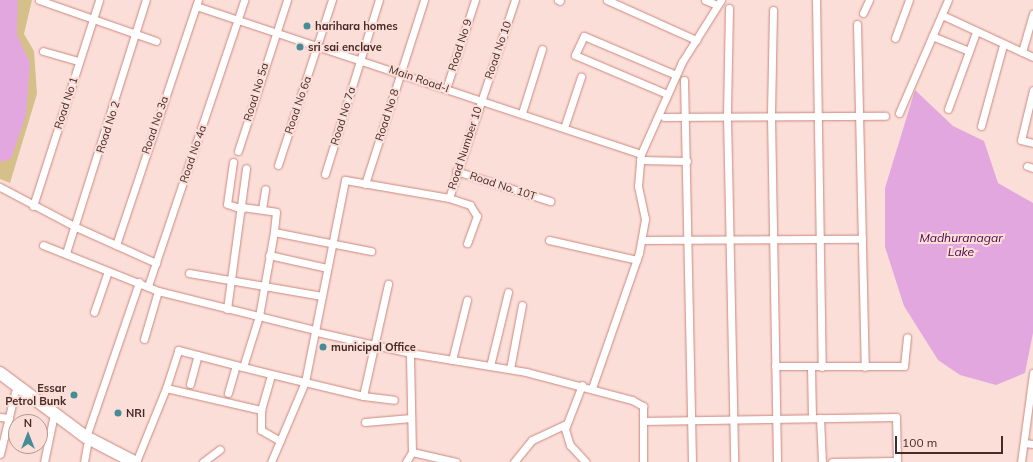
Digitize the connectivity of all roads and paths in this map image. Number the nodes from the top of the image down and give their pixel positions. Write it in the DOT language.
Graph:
graph roads {
  1 [pos="39,0"];
  2 [pos="99,0"];
  3 [pos="146,0"];
  4 [pos="244,0"];
  5 [pos="287,0"];
  6 [pos="332,0"];
  7 [pos="380,0"];
  8 [pos="424,0"];
  9 [pos="475,0"];
  10 [pos="515,0"];
  11 [pos="607,0"];
  12 [pos="705,0"];
  13 [pos="816,0"];
  14 [pos="869,0"];
  15 [pos="910,0"];
  16 [pos="948,0"];
  17 [pos="197,3"];
  18 [pos="719,3"];
  19 [pos="729,8"];
  20 [pos="773,10"];
  21 [pos="863,13"];
  22 [pos="942,14"];
  23 [pos="1033,14"];
  24 [pos="93,19"];
  25 [pos="237,21"];
  26 [pos="858,24"];
  27 [pos="976,32"];
  28 [pos="136,34"];
  29 [pos="275,34"];
  30 [pos="932,36"];
  31 [pos="895,38"];
  32 [pos="696,40"];
  33 [pos="156,41"];
  34 [pos="319,44"];
  35 [pos="1003,45"];
  36 [pos="542,49"];
  37 [pos="969,51"];
  38 [pos="43,52"];
  39 [pos="1022,52"];
  40 [pos="1033,57"];
  41 [pos="361,59"];
  42 [pos="79,60"];
  43 [pos="400,73"];
  44 [pos="676,75"];
  45 [pos="581,77"];
  46 [pos="684,80"];
  47 [pos="446,89"];
  48 [pos="1033,90"];
  49 [pos="667,94"];
  50 [pos="481,99"];
  51 [pos="948,109"];
  52 [pos="898,112"];
  53 [pos="522,113"];
  54 [pos="859,115"];
  55 [pos="771,116"];
  56 [pos="818,116"];
  57 [pos="885,116"];
  58 [pos="664,117"];
  59 [pos="686,117"];
  60 [pos="727,117"];
  61 [pos="565,125"];
  62 [pos="981,126"];
  63 [pos="1033,143"];
  64 [pos="238,151"];
  65 [pos="641,157"];
  66 [pos="687,161"];
  67 [pos="233,162"];
  68 [pos="278,165"];
  69 [pos="246,168"];
  70 [pos="456,171"];
  71 [pos="325,174"];
  72 [pos="365,184"];
  73 [pos="0,187"];
  74 [pos="265,189"];
  75 [pos="449,198"];
  76 [pos="550,201"];
  77 [pos="33,206"];
  78 [pos="242,208"];
  79 [pos="262,209"];
  80 [pos="76,227"];
  81 [pos="274,232"];
  82 [pos="820,239"];
  83 [pos="862,239"];
  84 [pos="549,240"];
  85 [pos="642,240"];
  86 [pos="774,240"];
  87 [pos="688,241"];
  88 [pos="729,241"];
  89 [pos="467,243"];
  90 [pos="332,244"];
  91 [pos="43,245"];
  92 [pos="116,245"];
  93 [pos="371,251"];
  94 [pos="66,253"];
  95 [pos="269,256"];
  96 [pos="637,260"];
  97 [pos="156,262"];
  98 [pos="327,268"];
  99 [pos="108,271"];
  100 [pos="189,273"];
  101 [pos="232,279"];
  102 [pos="138,282"];
  103 [pos="388,284"];
  104 [pos="265,285"];
  105 [pos="148,286"];
  106 [pos="158,291"];
  107 [pos="508,292"];
  108 [pos="322,296"];
  109 [pos="467,300"];
  110 [pos="522,305"];
  111 [pos="227,308"];
  112 [pos="94,312"];
  113 [pos="259,316"];
  114 [pos="316,331"];
  115 [pos="906,337"];
  116 [pos="144,339"];
  117 [pos="373,344"];
  118 [pos="410,353"];
  119 [pos="198,355"];
  120 [pos="452,360"];
  121 [pos="236,365"];
  122 [pos="490,366"];
  123 [pos="776,366"];
  124 [pos="811,366"];
  125 [pos="243,367"];
  126 [pos="822,367"];
  127 [pos="865,367"];
  128 [pos="510,369"];
  129 [pos="0,373"];
  130 [pos="1033,373"];
  131 [pos="271,374"];
  132 [pos="0,380"];
  133 [pos="305,382"];
  134 [pos="190,384"];
  135 [pos="582,385"];
  136 [pos="166,388"];
  137 [pos="592,388"];
  138 [pos="15,392"];
  139 [pos="228,393"];
  140 [pos="363,396"];
  141 [pos="394,400"];
  142 [pos="261,410"];
  143 [pos="10,414"];
  144 [pos="411,418"];
  145 [pos="812,418"];
  146 [pos="820,418"];
  147 [pos="53,419"];
  148 [pos="692,419"];
  149 [pos="733,419"];
  150 [pos="776,419"];
  151 [pos="643,421"];
  152 [pos="8,422"];
  153 [pos="365,422"];
  154 [pos="566,424"];
  155 [pos="86,441"];
  156 [pos="280,441"];
  157 [pos="1024,443"];
  158 [pos="1033,444"];
  159 [pos="220,449"];
  160 [pos="412,452"];
  161 [pos="0,454"];
  162 [pos="44,462"];
  163 [pos="84,462"];
  164 [pos="120,462"];
  165 [pos="135,462"];
  166 [pos="203,462"];
  167 [pos="271,462"];
  168 [pos="406,462"];
  169 [pos="456,462"];
  170 [pos="514,462"];
  171 [pos="586,462"];
  172 [pos="643,462"];
  173 [pos="692,462"];
  174 [pos="734,462"];
  175 [pos="777,462"];
  176 [pos="822,462"];
  177 [pos="832,462"];
  178 [pos="897,462"];
  179 [pos="1021,462"];
  1 -- 24 [label="street"];
  2 -- 24 [label="street, Road No 1"];
  3 -- 28 [label="street, Road No 2"];
  4 -- 25 [label="street, Road No 4a"];
  5 -- 29 [label="street, Road No 5a"];
  6 -- 34 [label="street, Road No 6a"];
  7 -- 41 [label="street, Road No 7a"];
  8 -- 43 [label="street, Road No 8"];
  9 -- 47 [label="street, Road No 9"];
  10 -- 50 [label="street, Road No 10"];
  11 -- 32 [label="street"];
  12 -- 18 [label="street"];
  13 -- 56 [label="street"];
  14 -- 21 [label="street"];
  15 -- 31 [label="street"];
  16 -- 22 [label="street"];
  17 -- 25 [label="street, Main Road-I"];
  17 -- 92 [label="street, Road No 3a"];
  18 -- 32 [label="street"];
  19 -- 60 [label="street"];
  20 -- 55 [label="street"];
  22 -- 27 [label="street"];
  22 -- 30 [label="street"];
  23 -- 39 [label="street"];
  24 -- 28 [label="street"];
  24 -- 42 [label="street, Road No 1"];
  25 -- 29 [label="street, Main Road-I"];
  25 -- 97 [label="street, Road No 4a"];
  26 -- 54 [label="street"];
  27 -- 35 [label="street"];
  27 -- 37 [label="street"];
  28 -- 33 [label="street"];
  28 -- 80 [label="street, Road No 2"];
  29 -- 34 [label="street, Main Road-I"];
  29 -- 64 [label="street, Road No 5a"];
  30 -- 37 [label="street"];
  30 -- 52 [label="street"];
  32 -- 44 [label="street"];
  34 -- 41 [label="street, Main Road-I"];
  34 -- 68 [label="street, Road No 6a"];
  35 -- 39 [label="street"];
  35 -- 62 [label="street"];
  36 -- 53 [label="street"];
  37 -- 51 [label="street"];
  38 -- 42 [label="street"];
  39 -- 40 [label="street"];
  41 -- 43 [label="street, Main Road-I"];
  41 -- 71 [label="street, Road No 7a"];
  42 -- 77 [label="street, Road No 1"];
  43 -- 47 [label="street, Main Road-I"];
  43 -- 72 [label="street, Road No 8"];
  44 -- 49 [label="street"];
  44 -- 49 [label="street"];
  45 -- 61 [label="street"];
  46 -- 59 [label="street"];
  47 -- 50 [label="street, Main Road-I"];
  48 -- 63 [label="street"];
  49 -- 65 [label="street"];
  50 -- 53 [label="street, Main Road-I"];
  50 -- 70 [label="street, Road Number 10"];
  53 -- 61 [label="street, Main Road-I"];
  54 -- 56 [label="street"];
  54 -- 57 [label="street"];
  54 -- 83 [label="street"];
  55 -- 56 [label="street"];
  55 -- 60 [label="street"];
  55 -- 86 [label="street"];
  56 -- 82 [label="street"];
  58 -- 59 [label="street"];
  59 -- 60 [label="street"];
  59 -- 66 [label="street"];
  60 -- 88 [label="street"];
  61 -- 65 [label="street, Main Road-I"];
  65 -- 66 [label="street, Main Road-I"];
  65 -- 85 [label="street"];
  66 -- 87 [label="street"];
  67 -- 78 [label="street"];
  69 -- 78 [label="street"];
  70 -- 75 [label="street, Road Number 10"];
  70 -- 76 [label="street, Road No. 10T"];
  72 -- 75 [label="street"];
  72 -- 90 [label="street"];
  73 -- 77 [label="street"];
  74 -- 79 [label="street"];
  75 -- 89 [label="street"];
  77 -- 80 [label="street"];
  78 -- 79 [label="street"];
  78 -- 101 [label="street"];
  79 -- 81 [label="street"];
  80 -- 92 [label="street"];
  80 -- 94 [label="street, Road No 2"];
  81 -- 90 [label="street"];
  81 -- 95 [label="street"];
  82 -- 83 [label="street"];
  82 -- 86 [label="street"];
  82 -- 126 [label="street"];
  83 -- 127 [label="street"];
  84 -- 96 [label="street"];
  85 -- 87 [label="street"];
  85 -- 96 [label="street"];
  86 -- 88 [label="street"];
  86 -- 123 [label="street"];
  87 -- 88 [label="street"];
  87 -- 148 [label="street"];
  88 -- 149 [label="street"];
  90 -- 93 [label="street"];
  90 -- 98 [label="street"];
  91 -- 94 [label="street"];
  92 -- 97 [label="street"];
  94 -- 99 [label="street"];
  95 -- 98 [label="street"];
  95 -- 104 [label="street"];
  96 -- 137 [label="street"];
  97 -- 105 [label="street, Road No 4a"];
  98 -- 108 [label="street"];
  99 -- 102 [label="street"];
  99 -- 112 [label="street"];
  100 -- 101 [label="street"];
  101 -- 104 [label="street"];
  101 -- 111 [label="street"];
  102 -- 105 [label="street"];
  102 -- 155 [label="street"];
  103 -- 117 [label="street"];
  104 -- 108 [label="street"];
  104 -- 113 [label="street"];
  105 -- 106 [label="street"];
  106 -- 111 [label="street"];
  106 -- 116 [label="street"];
  107 -- 122 [label="street"];
  108 -- 114 [label="street"];
  109 -- 120 [label="street"];
  110 -- 128 [label="street"];
  111 -- 113 [label="street"];
  113 -- 114 [label="street"];
  113 -- 125 [label="street"];
  114 -- 117 [label="street"];
  114 -- 133 [label="street"];
  115 -- 127 [label="street"];
  117 -- 118 [label="street"];
  117 -- 140 [label="street"];
  118 -- 120 [label="street"];
  118 -- 144 [label="street"];
  119 -- 121 [label="street"];
  119 -- 134 [label="street"];
  119 -- 136 [label="street"];
  120 -- 122 [label="street"];
  121 -- 125 [label="street"];
  121 -- 139 [label="street"];
  122 -- 128 [label="street"];
  123 -- 124 [label="street"];
  123 -- 150 [label="street"];
  124 -- 126 [label="street"];
  124 -- 145 [label="street"];
  125 -- 131 [label="street"];
  126 -- 127 [label="street"];
  128 -- 135 [label="street"];
  129 -- 155 [label="main road"];
  130 -- 157 [label="street"];
  131 -- 133 [label="street"];
  131 -- 142 [label="street"];
  132 -- 138 [label="main road"];
  133 -- 140 [label="street"];
  133 -- 156 [label="street"];
  135 -- 137 [label="street"];
  135 -- 154 [label="street"];
  136 -- 142 [label="street"];
  136 -- 165 [label="street"];
  137 -- 151 [label="street"];
  138 -- 143 [label="street"];
  138 -- 147 [label="main road"];
  140 -- 141 [label="street"];
  142 -- 156 [label="street"];
  144 -- 153 [label="street"];
  144 -- 160 [label="street"];
  145 -- 146 [label="street"];
  145 -- 150 [label="street"];
  146 -- 176 [label="street"];
  146 -- 178 [label="street"];
  147 -- 155 [label="main road"];
  147 -- 162 [label="street"];
  148 -- 149 [label="street"];
  148 -- 151 [label="street"];
  148 -- 173 [label="street"];
  149 -- 150 [label="street"];
  149 -- 174 [label="street"];
  150 -- 175 [label="street"];
  151 -- 172 [label="street"];
  152 -- 161 [label="street"];
  154 -- 170 [label="street"];
  154 -- 171 [label="street"];
  155 -- 163 [label="street"];
  155 -- 164 [label="main road"];
  155 -- 165 [label="main road"];
  156 -- 167 [label="street"];
  157 -- 158 [label="street"];
  157 -- 179 [label="street"];
  159 -- 166 [label="street"];
  160 -- 168 [label="street"];
  160 -- 169 [label="street"];
  177 -- 178 [label="street"];
}
